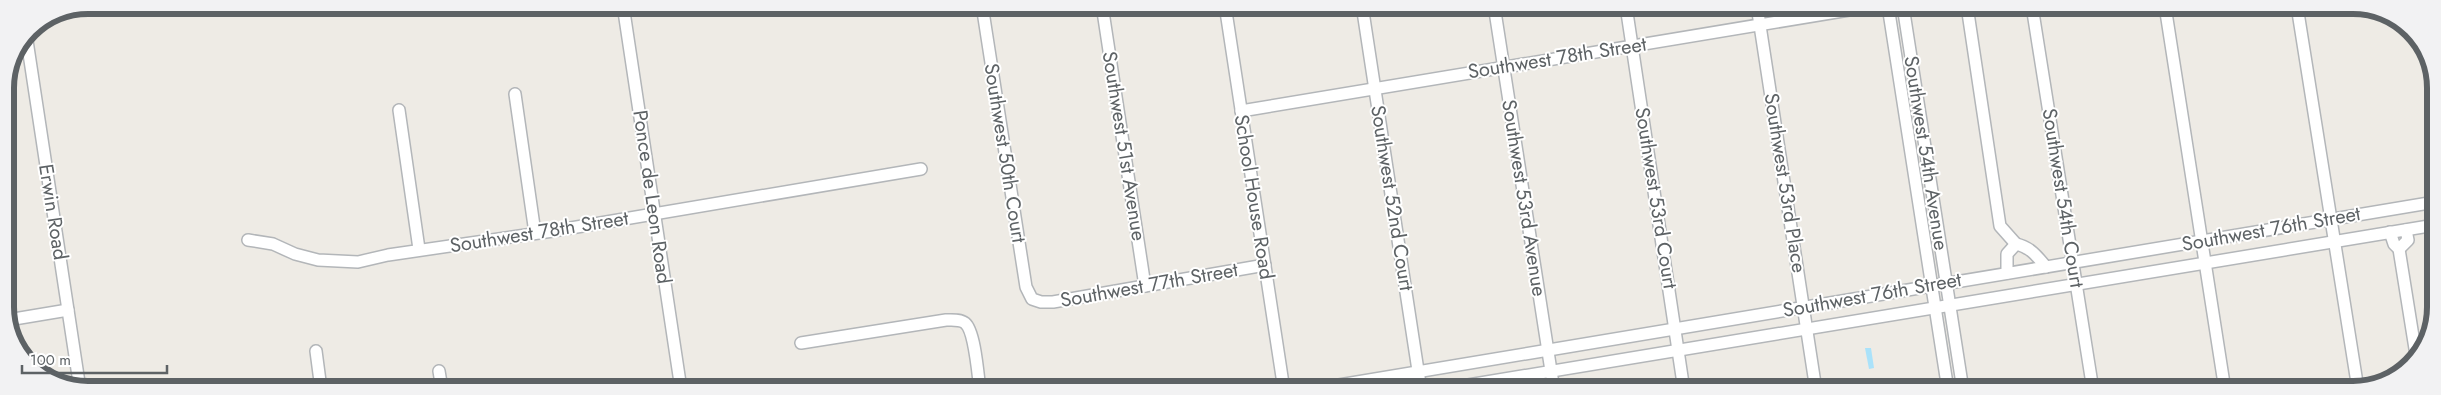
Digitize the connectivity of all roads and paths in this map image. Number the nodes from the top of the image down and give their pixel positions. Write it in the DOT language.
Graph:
graph roads {
  1 [pos="624,14"];
  2 [pos="983,14"];
  3 [pos="1103,14"];
  4 [pos="1226,14"];
  5 [pos="1363,14"];
  6 [pos="1495,14"];
  7 [pos="1627,14"];
  8 [pos="1758,14"];
  9 [pos="1823,14"];
  10 [pos="1889,14"];
  11 [pos="1904,14"];
  12 [pos="1968,14"];
  13 [pos="2033,14"];
  14 [pos="2166,14"];
  15 [pos="2298,14"];
  16 [pos="1760,24"];
  17 [pos="28,44"];
  18 [pos="1632,45"];
  19 [pos="1504,67"];
  20 [pos="1375,88"];
  21 [pos="515,94"];
  22 [pos="399,110"];
  23 [pos="1241,111"];
  24 [pos="921,169"];
  25 [pos="2427,203"];
  26 [pos="654,214"];
  27 [pos="2331,218"];
  28 [pos="2427,226"];
  29 [pos="2406,230"];
  30 [pos="2390,232"];
  31 [pos="535,234"];
  32 [pos="248,240"];
  33 [pos="2202,240"];
  34 [pos="2334,241"];
  35 [pos="2016,244"];
  36 [pos="2399,249"];
  37 [pos="419,250"];
  38 [pos="2073,262"];
  39 [pos="2205,262"];
  40 [pos="1265,265"];
  41 [pos="2046,266"];
  42 [pos="2007,273"];
  43 [pos="1946,282"];
  44 [pos="2076,284"];
  45 [pos="1931,285"];
  46 [pos="1145,286"];
  47 [pos="1032,299"];
  48 [pos="1950,305"];
  49 [pos="1804,307"];
  50 [pos="1934,307"];
  51 [pos="68,310"];
  52 [pos="15,319"];
  53 [pos="1675,328"];
  54 [pos="1807,328"];
  55 [pos="801,343"];
  56 [pos="2415,348"];
  57 [pos="1678,349"];
  58 [pos="1548,350"];
  59 [pos="316,351"];
  60 [pos="1418,370"];
  61 [pos="1550,370"];
  62 [pos="439,371"];
  63 [pos="79,381"];
  64 [pos="320,381"];
  65 [pos="441,381"];
  66 [pos="681,381"];
  67 [pos="979,381"];
  68 [pos="1283,381"];
  69 [pos="1358,381"];
  70 [pos="1420,381"];
  71 [pos="1488,381"];
  72 [pos="1552,381"];
  73 [pos="1683,381"];
  74 [pos="1815,381"];
  75 [pos="1946,381"];
  76 [pos="1962,381"];
  77 [pos="2092,381"];
  78 [pos="2224,381"];
  79 [pos="2357,381"];
  1 -- 26 [label="street, Ponce de Leon Road"];
  2 -- 47 [label="street, Southwest 50th Court"];
  3 -- 46 [label="street, Southwest 51st Avenue"];
  4 -- 23 [label="street, School House Road"];
  5 -- 20 [label="street, Southwest 52nd Court"];
  6 -- 19 [label="street, Southwest 53rd Avenue"];
  7 -- 18 [label="street, Southwest 53rd Court"];
  8 -- 16 [label="street, Southwest 53rd Place"];
  9 -- 16 [label="street, Southwest 78th Street"];
  10 -- 45 [label="street, Southwest 54th Avenue"];
  11 -- 43 [label="street, Southwest 54th Avenue"];
  12 -- 35 [label="street"];
  13 -- 38 [label="street, Southwest 54th Court"];
  14 -- 33 [label="street"];
  15 -- 27 [label="street"];
  16 -- 18 [label="street, Southwest 78th Street"];
  16 -- 49 [label="street, Southwest 53rd Place"];
  17 -- 51 [label="street, Erwin Road"];
  18 -- 19 [label="street, Southwest 78th Street"];
  18 -- 53 [label="street, Southwest 53rd Court"];
  19 -- 20 [label="street, Southwest 78th Street"];
  19 -- 58 [label="street, Southwest 53rd Avenue"];
  20 -- 23 [label="street, Southwest 78th Street"];
  20 -- 60 [label="street, Southwest 52nd Court"];
  21 -- 31 [label="street"];
  22 -- 37 [label="street"];
  23 -- 40 [label="street, School House Road"];
  24 -- 26 [label="street, Southwest 78th Street"];
  25 -- 27 [label="street, Southwest 76th Street"];
  26 -- 31 [label="street, Southwest 78th Street"];
  26 -- 66 [label="street, Ponce de Leon Road"];
  27 -- 33 [label="street, Southwest 76th Street"];
  27 -- 34 [label="street"];
  28 -- 29 [label="street, Southwest 76th Street"];
  29 -- 30 [label="street, Southwest 76th Street"];
  29 -- 36 [label="street"];
  30 -- 34 [label="street, Southwest 76th Street"];
  30 -- 36 [label="street"];
  31 -- 37 [label="street, Southwest 78th Street"];
  32 -- 37 [label="street, Southwest 78th Street"];
  33 -- 38 [label="street, Southwest 76th Street"];
  33 -- 39 [label="street"];
  34 -- 39 [label="street, Southwest 76th Street"];
  34 -- 79 [label="street"];
  35 -- 41 [label="street"];
  35 -- 42 [label="street"];
  36 -- 56 [label="street"];
  38 -- 41 [label="street, Southwest 76th Street"];
  38 -- 44 [label="street, Southwest 54th Court"];
  39 -- 44 [label="street, Southwest 76th Street"];
  39 -- 78 [label="street"];
  40 -- 46 [label="street, Southwest 77th Street"];
  40 -- 68 [label="street, School House Road"];
  41 -- 42 [label="street, Southwest 76th Street"];
  42 -- 43 [label="street, Southwest 76th Street"];
  43 -- 45 [label="street, Southwest 76th Street"];
  43 -- 48 [label="street, Southwest 54th Avenue"];
  44 -- 48 [label="street, Southwest 76th Street"];
  44 -- 77 [label="street, Southwest 54th Court"];
  45 -- 49 [label="street, Southwest 76th Street"];
  45 -- 50 [label="street, Southwest 54th Avenue"];
  46 -- 47 [label="street, Southwest 77th Street"];
  48 -- 50 [label="street, Southwest 76th Street"];
  48 -- 76 [label="street, Southwest 54th Avenue"];
  49 -- 53 [label="street, Southwest 76th Street"];
  49 -- 54 [label="street, Southwest 53rd Place"];
  50 -- 54 [label="street, Southwest 76th Street"];
  50 -- 75 [label="street, Southwest 54th Avenue"];
  51 -- 52 [label="street"];
  51 -- 63 [label="street, Erwin Road"];
  53 -- 57 [label="street, Southwest 53rd Court"];
  53 -- 58 [label="street, Southwest 76th Street"];
  54 -- 57 [label="street, Southwest 76th Street"];
  54 -- 74 [label="street, Southwest 53rd Place"];
  55 -- 67 [label="street"];
  57 -- 61 [label="street, Southwest 76th Street"];
  57 -- 73 [label="street, Southwest 53rd Court"];
  58 -- 60 [label="street, Southwest 76th Street"];
  58 -- 61 [label="street, Southwest 53rd Avenue"];
  59 -- 64 [label="street"];
  60 -- 69 [label="street, Southwest 76th Street"];
  60 -- 70 [label="street, Southwest 52nd Court"];
  61 -- 71 [label="street, Southwest 76th Street"];
  61 -- 72 [label="street, Southwest 53rd Avenue"];
  62 -- 65 [label="street"];
}
